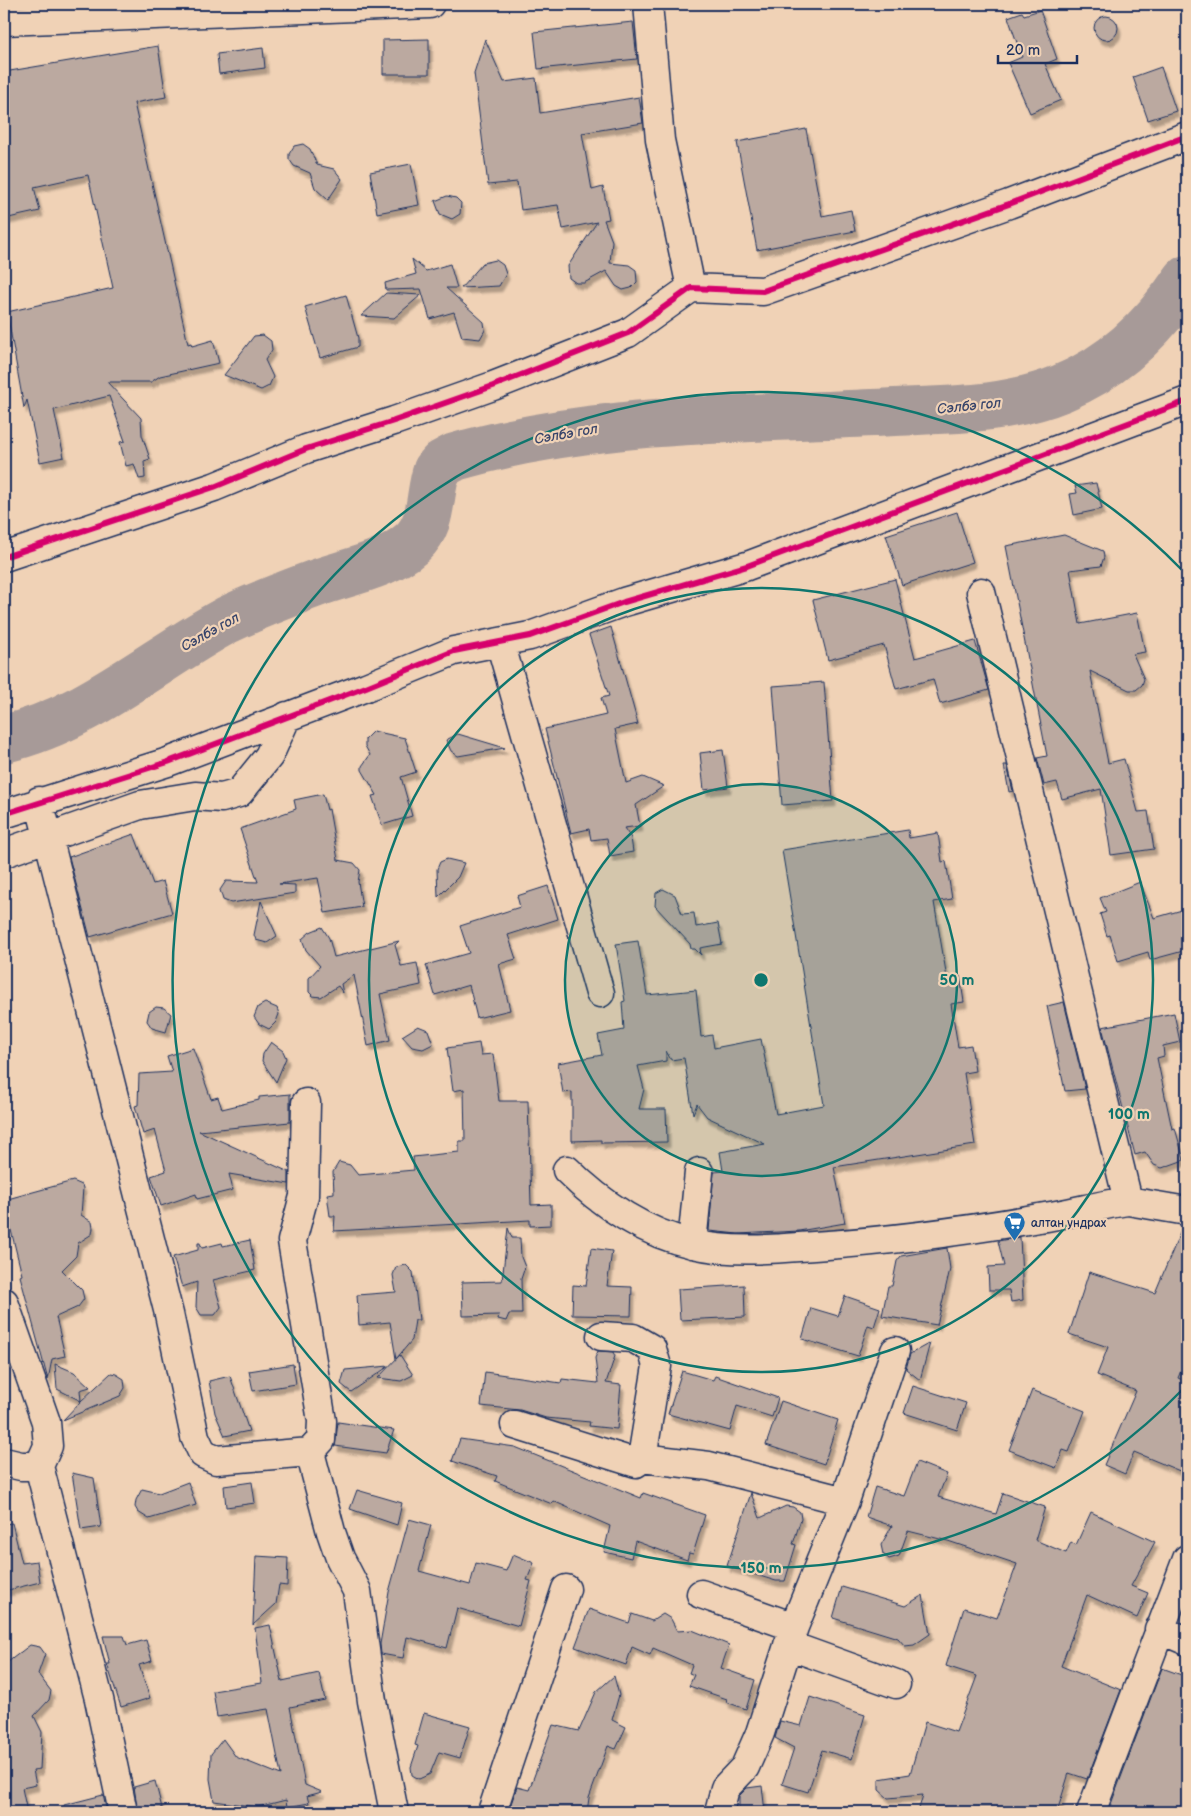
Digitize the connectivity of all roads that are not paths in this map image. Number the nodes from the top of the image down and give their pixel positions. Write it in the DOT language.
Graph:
graph roads {
  1 [pos="430,4"];
  2 [pos="648,4"];
  3 [pos="102,10"];
  4 [pos="4,21"];
  5 [pos="1187,136"];
  6 [pos="691,288"];
  7 [pos="1187,401"];
  8 [pos="4,557"];
  9 [pos="981,592"];
  10 [pos="500,642"];
  11 [pos="287,716"];
  12 [pos="39,800"];
  13 [pos="4,814"];
  14 [pos="49,838"];
  15 [pos="4,853"];
  16 [pos="600,993"];
  17 [pos="306,1103"];
  18 [pos="567,1170"];
  19 [pos="698,1172"];
  20 [pos="1128,1201"];
  21 [pos="1187,1211"];
  22 [pos="692,1244"];
  23 [pos="4,1302"];
  24 [pos="601,1336"];
  25 [pos="894,1351"];
  26 [pos="515,1425"];
  27 [pos="310,1452"];
  28 [pos="642,1458"];
  29 [pos="4,1462"];
  30 [pos="39,1466"];
  31 [pos="845,1501"];
  32 [pos="1187,1559"];
  33 [pos="566,1588"];
  34 [pos="701,1594"];
  35 [pos="1160,1629"];
  36 [pos="791,1636"];
  37 [pos="1187,1641"];
  38 [pos="896,1684"];
  39 [pos="124,1812"];
  40 [pos="394,1812"];
  41 [pos="492,1812"];
  42 [pos="719,1812"];
  43 [pos="1091,1812"];
  1 -- 3 [label="street"];
  2 -- 6 [label="street"];
  3 -- 4 [label="street"];
  5 -- 6 [label="street"];
  6 -- 8 [label="street"];
  7 -- 10 [label="street"];
  9 -- 20 [label="street"];
  10 -- 11 [label="street"];
  10 -- 16 [label="street"];
  11 -- 12 [label="street"];
  11 -- 14 [label="street"];
  12 -- 13 [label="street"];
  12 -- 14 [label="street"];
  14 -- 15 [label="street"];
  14 -- 27 [label="street"];
  17 -- 27 [label="street"];
  18 -- 22 [label="street"];
  19 -- 22 [label="street"];
  20 -- 21 [label="street"];
  20 -- 22 [label="street"];
  23 -- 30 [label="street"];
  24 -- 28 [label="street"];
  25 -- 31 [label="street"];
  26 -- 28 [label="street"];
  27 -- 40 [label="street"];
  28 -- 31 [label="street"];
  29 -- 30 [label="street"];
  30 -- 39 [label="street"];
  31 -- 36 [label="street"];
  32 -- 35 [label="street"];
  33 -- 41 [label="street"];
  34 -- 36 [label="street"];
  35 -- 37 [label="street"];
  35 -- 43 [label="street"];
  36 -- 38 [label="street"];
  36 -- 42 [label="street"];
}
